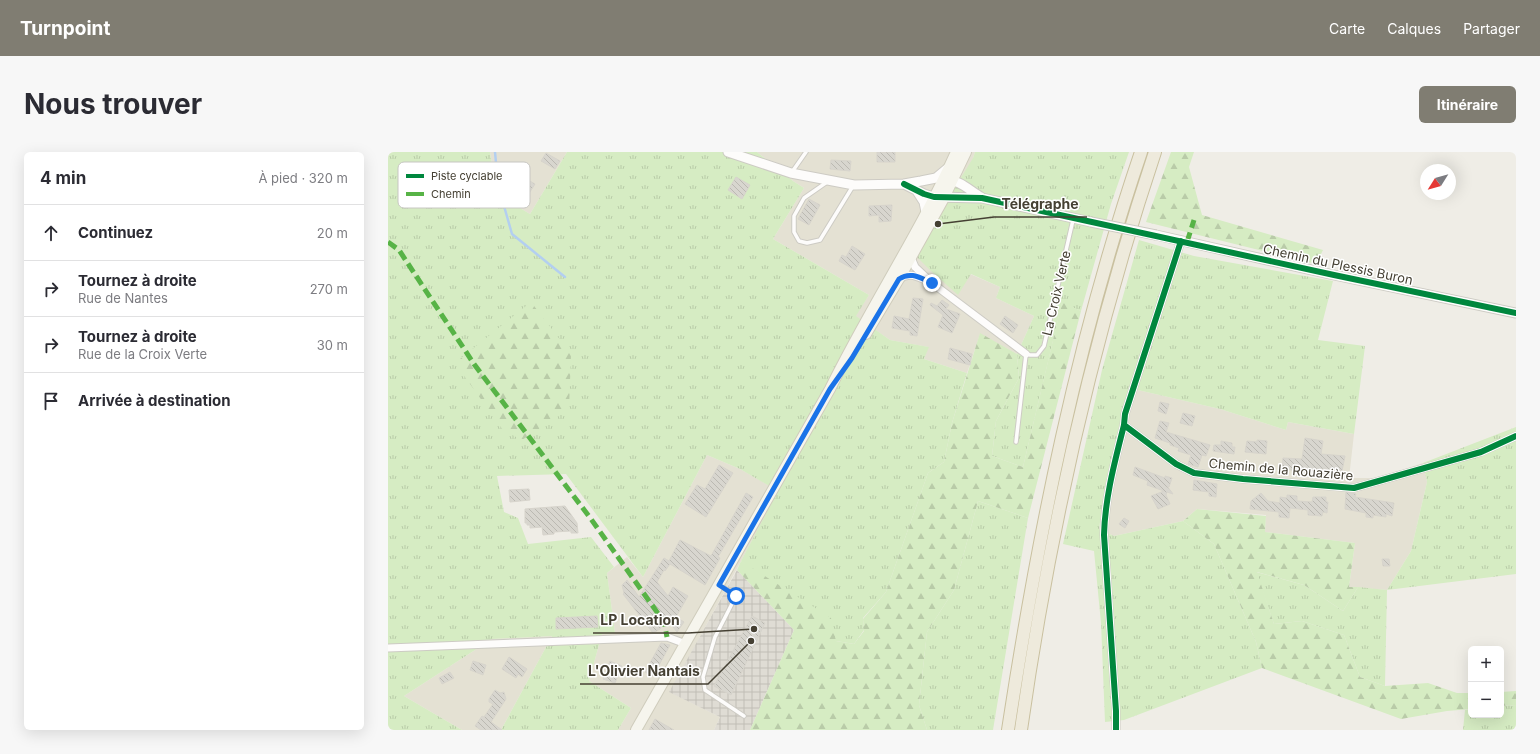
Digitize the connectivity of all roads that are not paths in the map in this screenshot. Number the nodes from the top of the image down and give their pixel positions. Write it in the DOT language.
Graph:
graph roads {
  1 [pos="728,152"];
  2 [pos="806,152"];
  3 [pos="956,152"];
  4 [pos="960,152"];
  5 [pos="966,152"];
  6 [pos="1141,152"];
  7 [pos="1155,152"];
  8 [pos="791,173"];
  9 [pos="830,181"];
  10 [pos="921,181"];
  11 [pos="904,184"];
  12 [pos="854,185"];
  13 [pos="945,185"];
  14 [pos="917,191"];
  15 [pos="968,194"];
  16 [pos="927,216"];
  17 [pos="1073,218"];
  18 [pos="1181,241"];
  19 [pos="908,260"];
  20 [pos="916,273"];
  21 [pos="895,277"];
  22 [pos="1516,313"];
  23 [pos="1026,354"];
  24 [pos="1124,425"];
  25 [pos="1516,436"];
  26 [pos="1016,442"];
  27 [pos="719,585"];
  28 [pos="686,644"];
  29 [pos="388,648"];
  30 [pos="744,716"];
  31 [pos="636,730"];
  32 [pos="1008,730"];
  33 [pos="1021,730"];
  34 [pos="1116,730"];
  1 -- 8 [label="street"];
  2 -- 8 [label="lane"];
  3 -- 13 [label="main road"];
  4 -- 13 [label="street"];
  5 -- 13 [label="main road"];
  6 -- 32 [label="highway"];
  7 -- 33 [label="highway"];
  8 -- 9 [label="street"];
  9 -- 12 [label="street"];
  9 -- 12 [label="lane"];
  10 -- 11 [label="street"];
  10 -- 13 [label="street"];
  10 -- 13 [label="street"];
  11 -- 12 [label="street"];
  11 -- 14 [label="street"];
  13 -- 14 [label="street"];
  13 -- 15 [label="street"];
  13 -- 15 [label="street"];
  13 -- 16 [label="main road"];
  13 -- 19 [label="main road"];
  14 -- 16 [label="street"];
  15 -- 16 [label="street"];
  15 -- 17 [label="street"];
  16 -- 19 [label="main road"];
  16 -- 19 [label="main road"];
  16 -- 21 [label="main road"];
  17 -- 18 [label="street, Chemin du Plessis Buron, bridge"];
  17 -- 23 [label="lane, La Croix Verte"];
  18 -- 22 [label="street, Chemin du Plessis Buron"];
  18 -- 24 [label="street"];
  19 -- 20 [label="street"];
  19 -- 20 [label="street"];
  19 -- 21 [label="main road"];
  20 -- 21 [label="street"];
  20 -- 23 [label="street"];
  21 -- 27 [label="main road"];
  23 -- 26 [label="lane"];
  24 -- 25 [label="street, Chemin de la Rouazière"];
  24 -- 34 [label="street"];
  27 -- 28 [label="main road"];
  27 -- 30 [label="lane"];
  28 -- 29 [label="street"];
  28 -- 31 [label="main road"];
}
